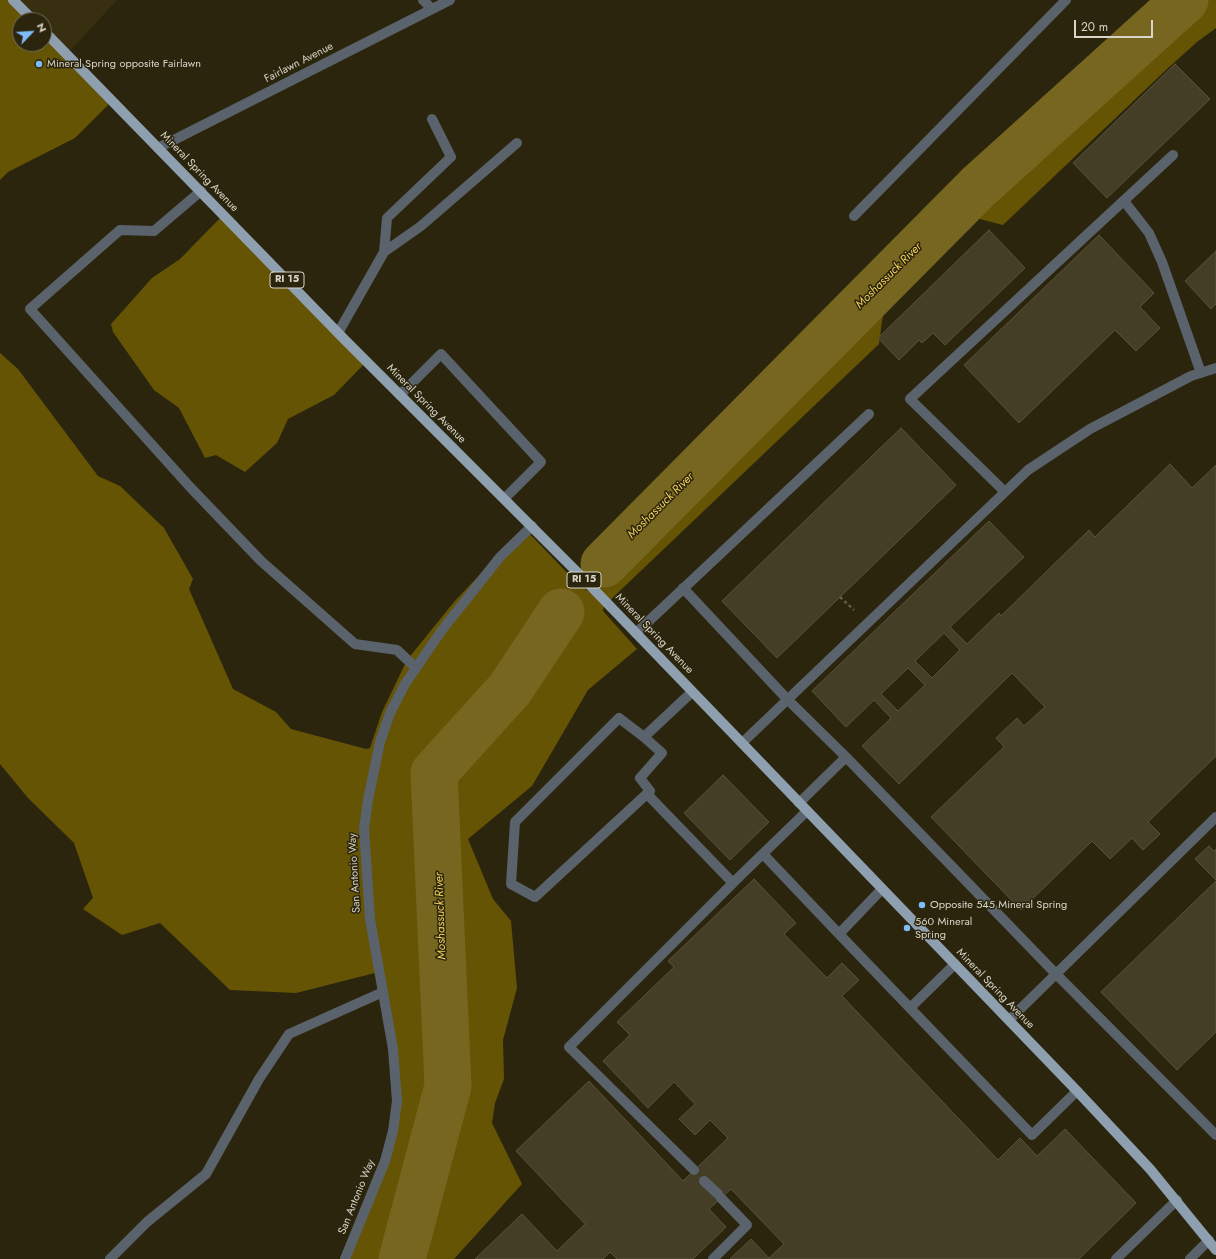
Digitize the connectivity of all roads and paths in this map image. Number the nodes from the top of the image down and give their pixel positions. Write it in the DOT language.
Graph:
graph roads {
  1 [pos="14,0"];
  2 [pos="423,0"];
  3 [pos="450,0"];
  4 [pos="1066,0"];
  5 [pos="432,9"];
  6 [pos="25,12"];
  7 [pos="52,39"];
  8 [pos="432,119"];
  9 [pos="517,143"];
  10 [pos="158,148"];
  11 [pos="1174,155"];
  12 [pos="201,191"];
  13 [pos="1124,201"];
  14 [pos="854,216"];
  15 [pos="384,252"];
  16 [pos="338,333"];
  17 [pos="1216,368"];
  18 [pos="1201,373"];
  19 [pos="400,394"];
  20 [pos="868,414"];
  21 [pos="1004,492"];
  22 [pos="504,499"];
  23 [pos="532,526"];
  24 [pos="683,588"];
  25 [pos="636,633"];
  26 [pos="416,668"];
  27 [pos="692,692"];
  28 [pos="787,699"];
  29 [pos="644,737"];
  30 [pos="742,743"];
  31 [pos="846,757"];
  32 [pos="647,794"];
  33 [pos="799,803"];
  34 [pos="807,812"];
  35 [pos="1216,817"];
  36 [pos="763,854"];
  37 [pos="733,883"];
  38 [pos="882,889"];
  39 [pos="839,934"];
  40 [pos="954,964"];
  41 [pos="1056,974"];
  42 [pos="383,992"];
  43 [pos="910,1008"];
  44 [pos="1009,1020"];
  45 [pos="1077,1091"];
  46 [pos="1216,1135"];
  47 [pos="694,1170"];
  48 [pos="704,1181"];
  49 [pos="1177,1200"];
  50 [pos="1209,1240"];
  51 [pos="1216,1250"];
  52 [pos="110,1259"];
  53 [pos="345,1259"];
  54 [pos="713,1259"];
  55 [pos="1116,1259"];
  56 [pos="1190,1259"];
  1 -- 6 [label="main road"];
  2 -- 5 [label="street"];
  3 -- 5 [label="street, Fairlawn Avenue"];
  4 -- 14 [label="street"];
  5 -- 10 [label="street, Fairlawn Avenue"];
  7 -- 10 [label="main road, Mineral Spring Avenue / RI 15"];
  8 -- 15 [label="street"];
  9 -- 15 [label="street"];
  10 -- 12 [label="main road, Mineral Spring Avenue / RI 15"];
  11 -- 13 [label="street"];
  12 -- 16 [label="main road, Mineral Spring Avenue / RI 15"];
  12 -- 26 [label="street"];
  13 -- 18 [label="street"];
  13 -- 21 [label="street"];
  15 -- 16 [label="street"];
  16 -- 19 [label="main road, Mineral Spring Avenue / RI 15"];
  17 -- 18 [label="street"];
  18 -- 21 [label="street"];
  19 -- 22 [label="main road, Mineral Spring Avenue / RI 15"];
  19 -- 22 [label="street"];
  20 -- 24 [label="street"];
  21 -- 28 [label="street"];
  22 -- 23 [label="main road, Mineral Spring Avenue / RI 15"];
  23 -- 25 [label="main road, Mineral Spring Avenue / RI 15"];
  23 -- 26 [label="street, San Antonio Way"];
  24 -- 25 [label="street"];
  24 -- 28 [label="street"];
  25 -- 27 [label="main road, Mineral Spring Avenue / RI 15"];
  26 -- 42 [label="street, San Antonio Way"];
  27 -- 29 [label="street"];
  27 -- 30 [label="main road, Mineral Spring Avenue / RI 15"];
  28 -- 30 [label="street"];
  28 -- 31 [label="street"];
  29 -- 32 [label="street"];
  29 -- 32 [label="street"];
  30 -- 33 [label="main road, Mineral Spring Avenue / RI 15"];
  31 -- 33 [label="street"];
  31 -- 41 [label="street"];
  32 -- 37 [label="street"];
  33 -- 34 [label="main road, Mineral Spring Avenue / RI 15"];
  34 -- 36 [label="street"];
  34 -- 38 [label="main road, Mineral Spring Avenue / RI 15"];
  35 -- 41 [label="street"];
  36 -- 37 [label="street"];
  36 -- 39 [label="street"];
  37 -- 47 [label="street"];
  38 -- 39 [label="street"];
  38 -- 40 [label="main road, Mineral Spring Avenue / RI 15"];
  39 -- 43 [label="street"];
  40 -- 43 [label="street"];
  40 -- 44 [label="main road, Mineral Spring Avenue / RI 15"];
  41 -- 44 [label="street"];
  41 -- 46 [label="street"];
  42 -- 52 [label="street"];
  42 -- 53 [label="street, San Antonio Way"];
  43 -- 45 [label="street"];
  44 -- 45 [label="main road, Mineral Spring Avenue / RI 15"];
  45 -- 49 [label="main road, Mineral Spring Avenue / RI 15"];
  48 -- 54 [label="street"];
  49 -- 50 [label="main road, Mineral Spring Avenue / RI 15"];
  49 -- 55 [label="street"];
  50 -- 51 [label="main road, Mineral Spring Avenue / RI 15"];
  50 -- 56 [label="street"];
}
